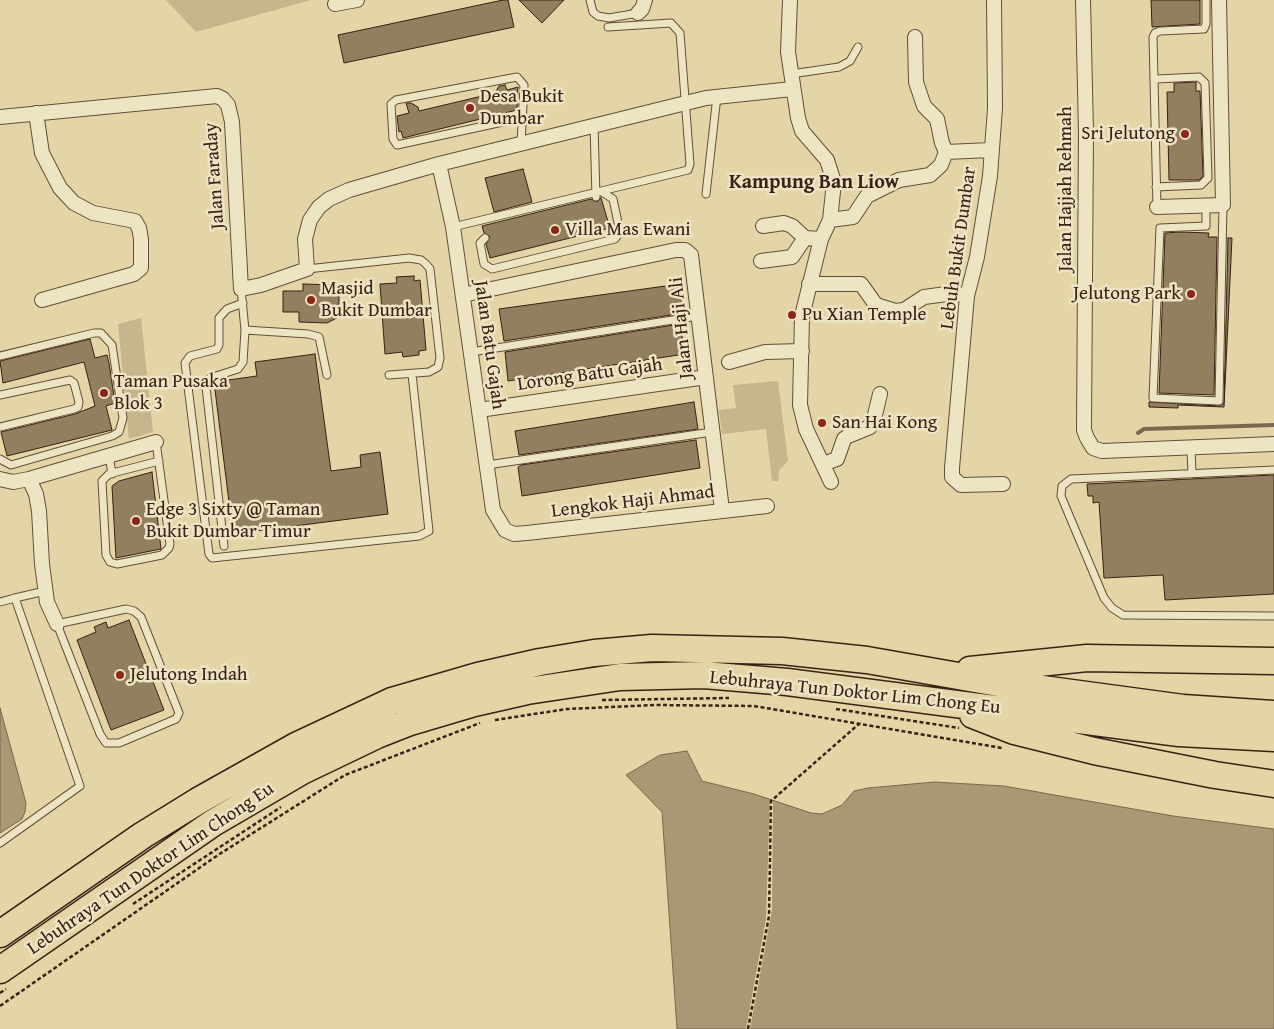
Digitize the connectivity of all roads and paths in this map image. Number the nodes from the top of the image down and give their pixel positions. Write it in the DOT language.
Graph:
graph roads {
  1 [pos="357,0"];
  2 [pos="590,0"];
  3 [pos="645,0"];
  4 [pos="790,0"];
  5 [pos="994,0"];
  6 [pos="1083,0"];
  7 [pos="1206,0"];
  8 [pos="1219,0"];
  9 [pos="335,4"];
  10 [pos="638,13"];
  11 [pos="608,27"];
  12 [pos="916,37"];
  13 [pos="858,47"];
  14 [pos="790,74"];
  15 [pos="1156,79"];
  16 [pos="792,89"];
  17 [pos="717,96"];
  18 [pos="686,103"];
  19 [pos="36,114"];
  20 [pos="0,117"];
  21 [pos="521,118"];
  22 [pos="594,125"];
  23 [pos="521,144"];
  24 [pos="991,150"];
  25 [pos="946,152"];
  26 [pos="439,164"];
  27 [pos="1156,187"];
  28 [pos="598,194"];
  29 [pos="706,194"];
  30 [pos="1206,205"];
  31 [pos="1222,205"];
  32 [pos="1157,207"];
  33 [pos="830,220"];
  34 [pos="763,226"];
  35 [pos="453,227"];
  36 [pos="485,238"];
  37 [pos="805,238"];
  38 [pos="821,239"];
  39 [pos="761,261"];
  40 [pos="306,270"];
  41 [pos="809,284"];
  42 [pos="241,289"];
  43 [pos="463,295"];
  44 [pos="967,296"];
  45 [pos="42,300"];
  46 [pos="243,303"];
  47 [pos="698,316"];
  48 [pos="245,330"];
  49 [pos="802,351"];
  50 [pos="471,352"];
  51 [pos="0,356"];
  52 [pos="729,362"];
  53 [pos="327,374"];
  54 [pos="412,374"];
  55 [pos="389,375"];
  56 [pos="706,377"];
  57 [pos="880,394"];
  58 [pos="0,396"];
  59 [pos="479,410"];
  60 [pos="0,427"];
  61 [pos="712,432"];
  62 [pos="156,442"];
  63 [pos="1274,444"];
  64 [pos="1191,448"];
  65 [pos="110,455"];
  66 [pos="0,459"];
  67 [pos="159,461"];
  68 [pos="823,464"];
  69 [pos="487,465"];
  70 [pos="1274,470"];
  71 [pos="112,474"];
  72 [pos="1192,474"];
  73 [pos="0,479"];
  74 [pos="29,479"];
  75 [pos="831,482"];
  76 [pos="1003,484"];
  77 [pos="767,506"];
  78 [pos="722,510"];
  79 [pos="505,530"];
  80 [pos="224,546"];
  81 [pos="45,592"];
  82 [pos="15,598"];
  83 [pos="0,602"];
  84 [pos="1274,616"];
  85 [pos="57,624"];
  86 [pos="1274,661"];
  87 [pos="940,674"];
  88 [pos="997,696"];
  89 [pos="737,698"];
  90 [pos="602,700"];
  91 [pos="935,700"];
  92 [pos="833,709"];
  93 [pos="1274,714"];
  94 [pos="494,720"];
  95 [pos="484,721"];
  96 [pos="860,723"];
  97 [pos="966,729"];
  98 [pos="1274,738"];
  99 [pos="1004,749"];
  100 [pos="1274,784"];
  101 [pos="288,803"];
  102 [pos="0,843"];
  103 [pos="128,907"];
  104 [pos="0,934"];
  105 [pos="4,979"];
  106 [pos="0,993"];
  107 [pos="0,1006"];
  108 [pos="748,1029"];
  1 -- 9 [label="street"];
  2 -- 10 [label="lane"];
  3 -- 10 [label="street"];
  4 -- 14 [label="street"];
  5 -- 24 [label="street, Lebuh Bukit Dumbar"];
  6 -- 64 [label="street, Jalan Hajjah Rehmah"];
  7 -- 15 [label="lane"];
  8 -- 31 [label="street"];
  11 -- 18 [label="lane"];
  12 -- 25 [label="street"];
  13 -- 14 [label="lane"];
  14 -- 16 [label="street"];
  15 -- 27 [label="lane"];
  15 -- 27 [label="lane"];
  16 -- 17 [label="street"];
  16 -- 33 [label="street"];
  17 -- 18 [label="street"];
  17 -- 29 [label="lane"];
  18 -- 22 [label="street"];
  18 -- 28 [label="lane"];
  19 -- 20 [label="street, Jalan Faraday"];
  19 -- 42 [label="street, Jalan Faraday"];
  19 -- 45 [label="street"];
  21 -- 21 [label="lane"];
  21 -- 23 [label="lane"];
  22 -- 23 [label="street"];
  22 -- 28 [label="lane"];
  23 -- 26 [label="street"];
  24 -- 25 [label="street"];
  24 -- 44 [label="street, Lebuh Bukit Dumbar"];
  25 -- 33 [label="street"];
  26 -- 35 [label="street, Jalan Batu Gajah"];
  26 -- 40 [label="street"];
  27 -- 32 [label="lane"];
  28 -- 35 [label="lane"];
  28 -- 36 [label="lane"];
  30 -- 31 [label="street"];
  30 -- 31 [label="lane"];
  30 -- 32 [label="street"];
  33 -- 38 [label="street"];
  34 -- 37 [label="street"];
  35 -- 43 [label="street, Jalan Batu Gajah"];
  37 -- 38 [label="street"];
  37 -- 39 [label="street"];
  38 -- 41 [label="street"];
  40 -- 42 [label="street"];
  40 -- 54 [label="lane"];
  41 -- 44 [label="street"];
  41 -- 49 [label="street"];
  42 -- 46 [label="lane"];
  43 -- 47 [label="street, Jalan Haji Ali"];
  43 -- 50 [label="street, Jalan Batu Gajah"];
  44 -- 76 [label="street, Lebuh Bukit Dumbar"];
  46 -- 48 [label="lane"];
  46 -- 54 [label="lane"];
  47 -- 50 [label="lane"];
  47 -- 56 [label="street, Jalan Haji Ali"];
  48 -- 53 [label="lane"];
  48 -- 80 [label="lane"];
  49 -- 52 [label="street"];
  49 -- 68 [label="street"];
  50 -- 59 [label="street, Jalan Batu Gajah"];
  51 -- 66 [label="lane"];
  54 -- 55 [label="lane"];
  56 -- 59 [label="street, Lorong Batu Gajah"];
  56 -- 61 [label="street, Jalan Haji Ali"];
  57 -- 68 [label="street"];
  58 -- 60 [label="lane"];
  59 -- 69 [label="street, Jalan Batu Gajah"];
  61 -- 69 [label="lane"];
  61 -- 78 [label="street, Jalan Haji Ali"];
  62 -- 65 [label="street"];
  62 -- 67 [label="lane"];
  63 -- 64 [label="street"];
  64 -- 72 [label="lane"];
  65 -- 71 [label="lane"];
  65 -- 74 [label="street"];
  67 -- 71 [label="lane"];
  67 -- 71 [label="lane"];
  68 -- 75 [label="street"];
  69 -- 79 [label="street, Jalan Batu Gajah"];
  70 -- 72 [label="lane"];
  72 -- 84 [label="lane"];
  73 -- 74 [label="street"];
  74 -- 81 [label="street"];
  77 -- 78 [label="street, Lengkok Haji Ahmad"];
  78 -- 79 [label="street, Lengkok Haji Ahmad"];
  81 -- 82 [label="lane"];
  81 -- 85 [label="street"];
  82 -- 83 [label="lane"];
  82 -- 102 [label="lane"];
  85 -- 85 [label="lane"];
  86 -- 87 [label="highway"];
  87 -- 88 [label="highway, Lebuhraya Tun Doktor Lim Chong Eu"];
  87 -- 104 [label="highway, Lebuhraya Tun Doktor Lim Chong Eu"];
  88 -- 91 [label="highway, Lebuhraya Tun Doktor Lim Chong Eu"];
  88 -- 93 [label="highway, Lebuhraya Tun Doktor Lim Chong Eu"];
  88 -- 98 [label="highway, Lebuhraya Tun Doktor Lim Chong Eu"];
  89 -- 90 [label="path"];
  91 -- 100 [label="highway"];
  91 -- 105 [label="highway, Lebuhraya Tun Doktor Lim Chong Eu"];
  92 -- 97 [label="path"];
  94 -- 96 [label="path"];
  95 -- 107 [label="path"];
  96 -- 99 [label="path"];
  96 -- 108 [label="path"];
  101 -- 103 [label="path"];
  105 -- 106 [label="path"];
}
